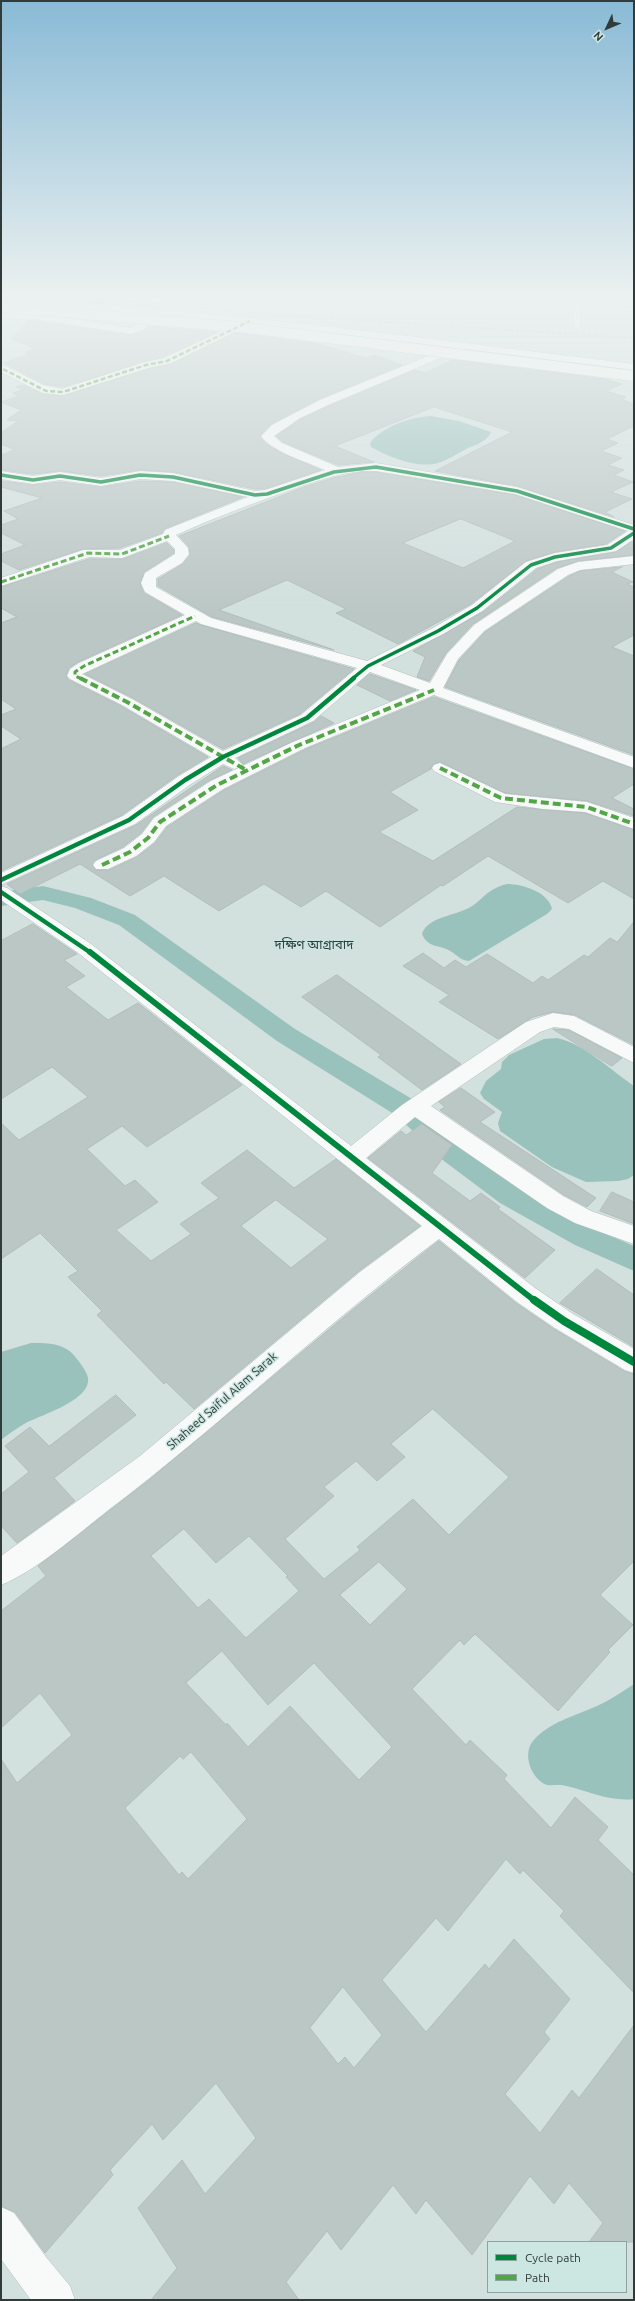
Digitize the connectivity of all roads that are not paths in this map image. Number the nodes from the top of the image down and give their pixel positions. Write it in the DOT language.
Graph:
graph roads {
  1 [pos="331,399"];
  2 [pos="335,470"];
  3 [pos="1,475"];
  4 [pos="267,494"];
  5 [pos="634,529"];
  6 [pos="634,533"];
  7 [pos="169,536"];
  8 [pos="634,560"];
  9 [pos="1,582"];
  10 [pos="195,616"];
  11 [pos="368,666"];
  12 [pos="434,690"];
  13 [pos="223,758"];
  14 [pos="634,763"];
  15 [pos="440,768"];
  16 [pos="246,770"];
  17 [pos="634,824"];
  18 [pos="102,865"];
  19 [pos="1,880"];
  20 [pos="1,892"];
  21 [pos="634,1056"];
  22 [pos="413,1108"];
  23 [pos="358,1152"];
  24 [pos="440,1226"];
  25 [pos="634,1235"];
  26 [pos="634,1362"];
  27 [pos="1,1572"];
  28 [pos="1,2226"];
  29 [pos="56,2300"];
  1 -- 2 [label="main road"];
  2 -- 4 [label="main road"];
  2 -- 5 [label="main road"];
  3 -- 4 [label="main road"];
  4 -- 7 [label="main road"];
  6 -- 11 [label="main road"];
  7 -- 9 [label="main road"];
  7 -- 10 [label="main road"];
  8 -- 12 [label="main road"];
  10 -- 11 [label="main road"];
  10 -- 13 [label="main road"];
  11 -- 12 [label="main road"];
  11 -- 13 [label="main road"];
  12 -- 14 [label="main road"];
  12 -- 16 [label="main road"];
  13 -- 16 [label="main road"];
  13 -- 19 [label="main road"];
  15 -- 17 [label="main road"];
  16 -- 18 [label="main road"];
  20 -- 23 [label="main road"];
  21 -- 22 [label="main road"];
  22 -- 23 [label="main road"];
  22 -- 25 [label="main road"];
  23 -- 24 [label="main road"];
  24 -- 26 [label="main road"];
  24 -- 27 [label="main road, Shaheed Saiful Alam Sarak"];
  28 -- 29 [label="main road"];
}
